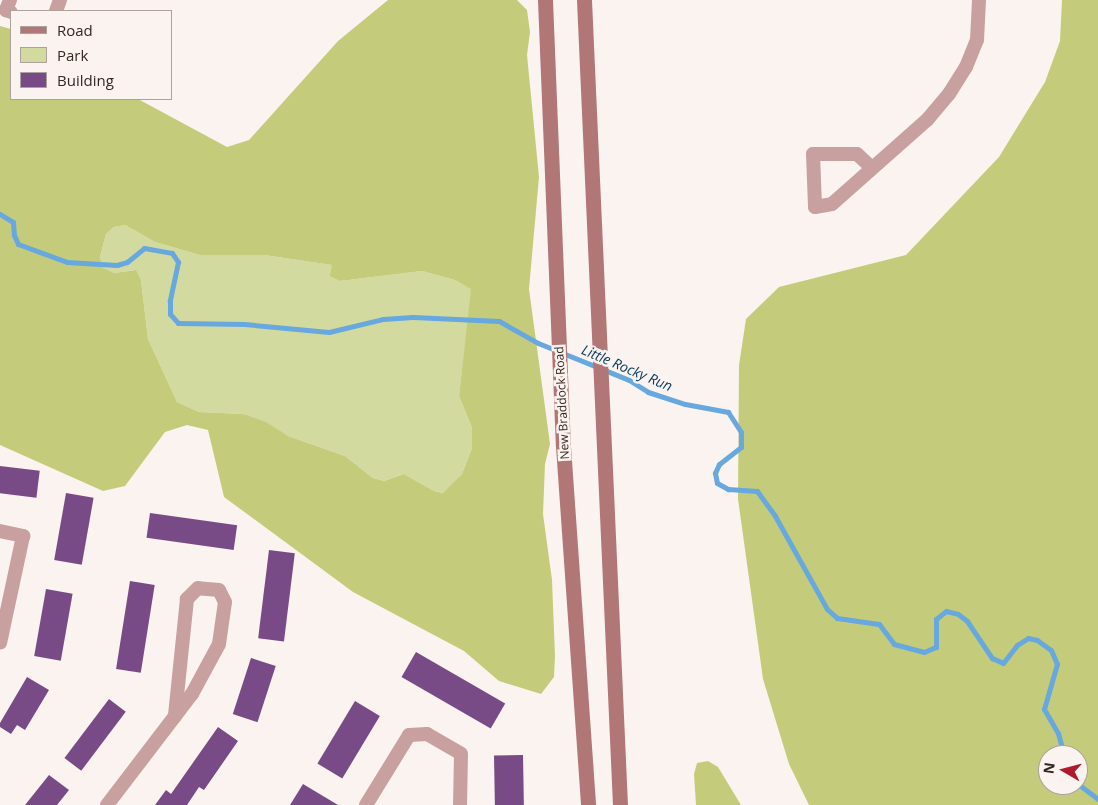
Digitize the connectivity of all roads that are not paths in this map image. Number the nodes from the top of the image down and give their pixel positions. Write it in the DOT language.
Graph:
graph roads {
  1 [pos="10,0"];
  2 [pos="544,0"];
  3 [pos="584,0"];
  4 [pos="979,0"];
  5 [pos="10,12"];
  6 [pos="871,167"];
  7 [pos="0,531"];
  8 [pos="3,621"];
  9 [pos="0,643"];
  10 [pos="175,716"];
  11 [pos="107,805"];
  12 [pos="366,805"];
  13 [pos="460,805"];
  14 [pos="588,805"];
  15 [pos="620,805"];
  1 -- 5 [label="street"];
  2 -- 14 [label="main road, New Braddock Road"];
  3 -- 15 [label="main road"];
  4 -- 6 [label="street"];
  6 -- 6 [label="street"];
  7 -- 8 [label="street"];
  8 -- 9 [label="street"];
  10 -- 10 [label="street"];
  10 -- 11 [label="street"];
  12 -- 13 [label="street"];
}
